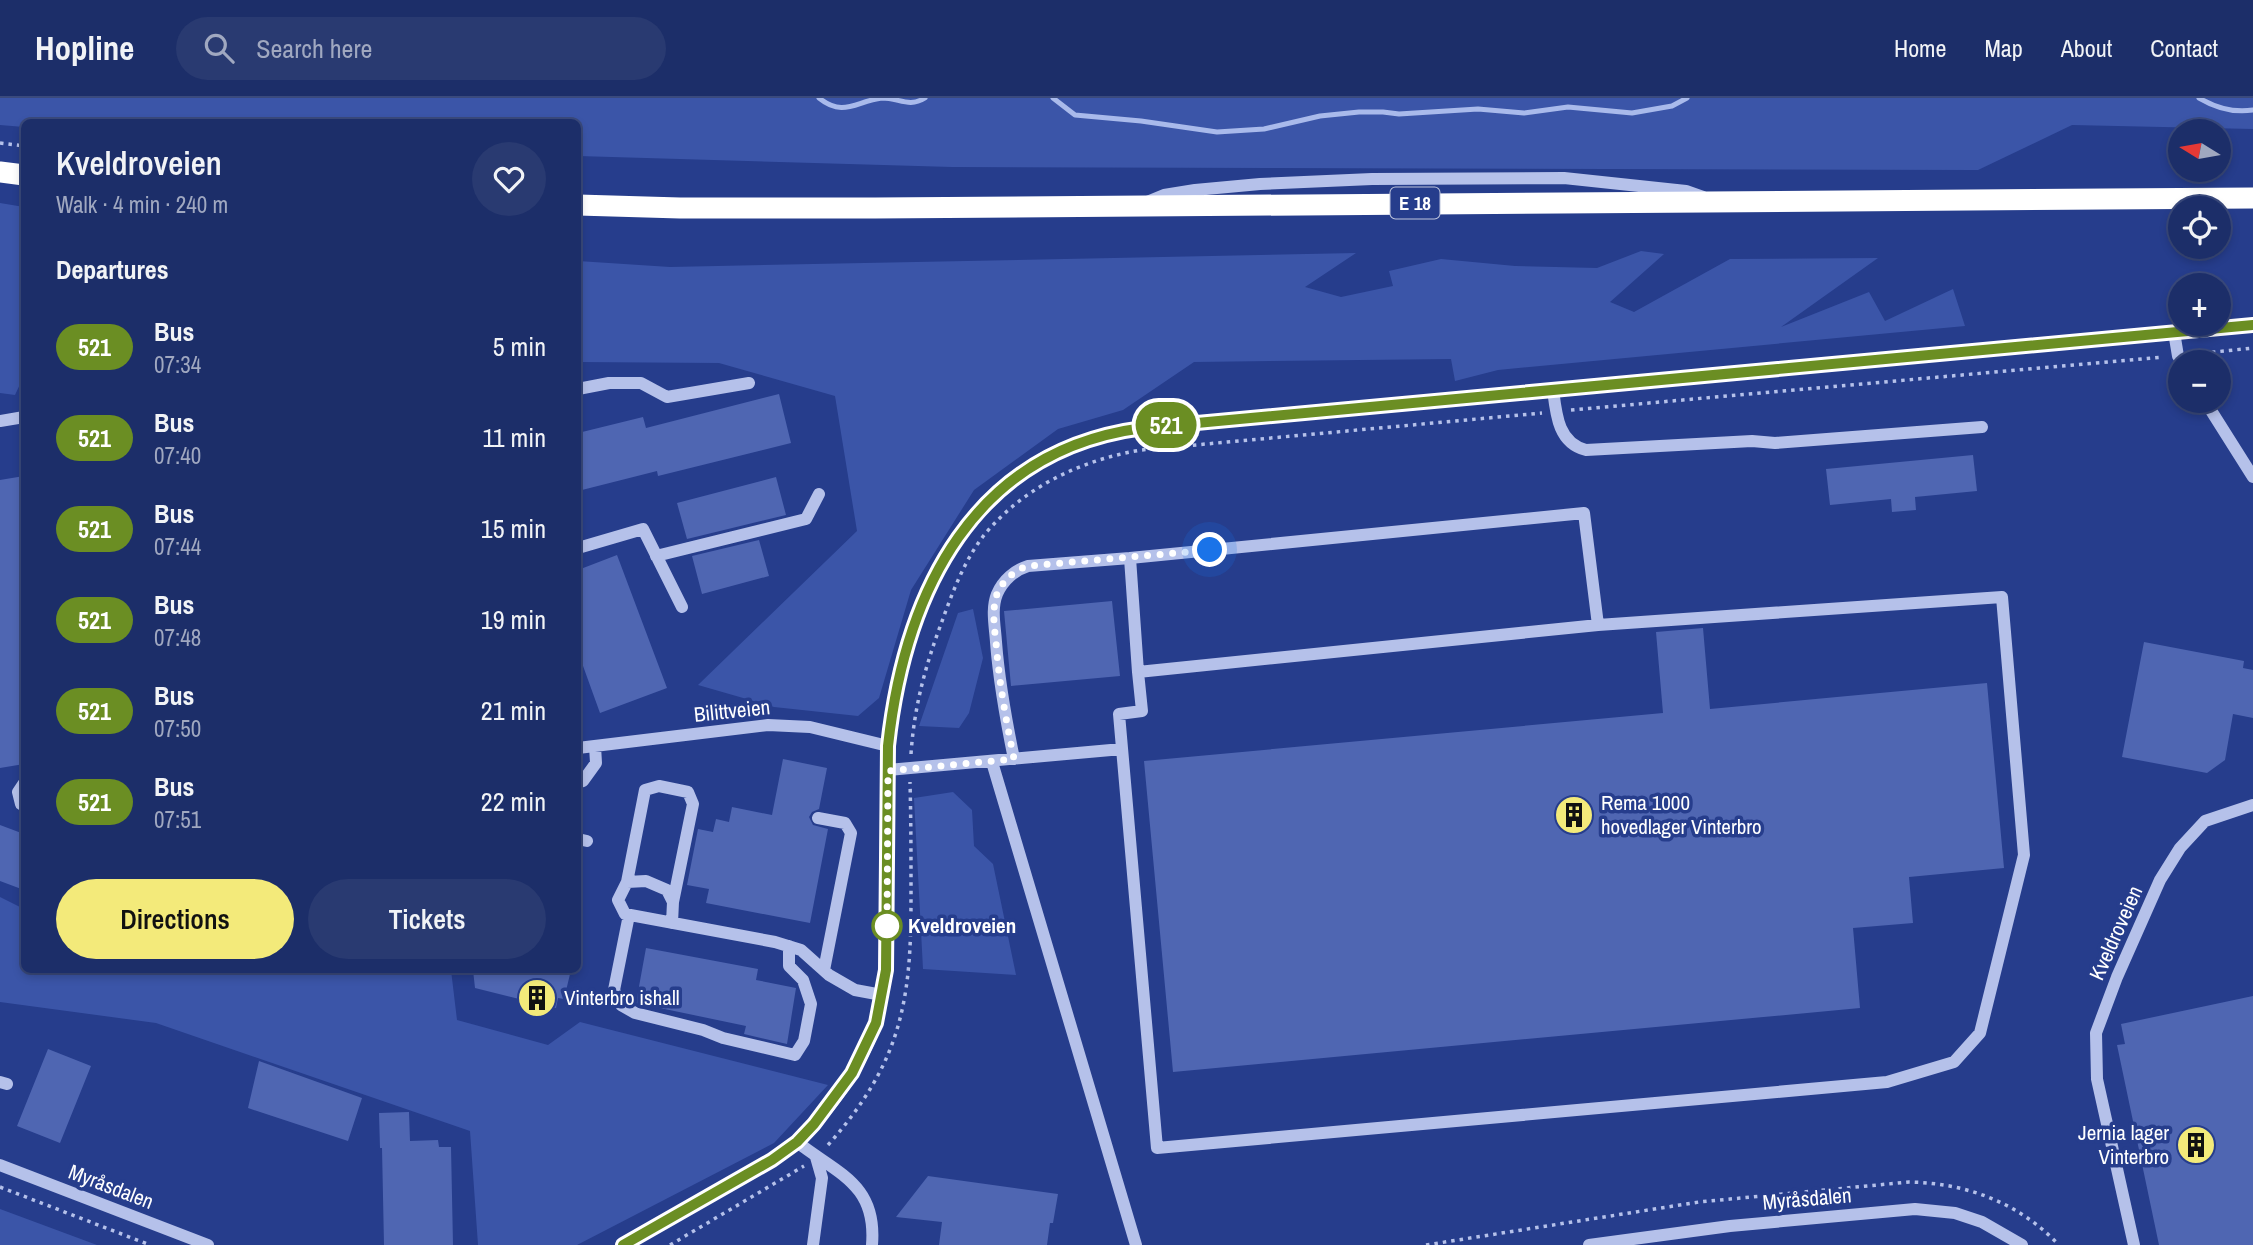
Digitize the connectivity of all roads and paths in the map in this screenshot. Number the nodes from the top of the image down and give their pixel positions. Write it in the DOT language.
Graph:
graph roads {
  1 [pos="0,143"];
  2 [pos="21,146"];
  3 [pos="0,160"];
  4 [pos="21,162"];
  5 [pos="0,172"];
  6 [pos="21,175"];
  7 [pos="2253,198"];
  8 [pos="581,205"];
  9 [pos="2168,211"];
  10 [pos="2231,211"];
  11 [pos="2253,211"];
  12 [pos="581,219"];
  13 [pos="2253,325"];
  14 [pos="2231,327"];
  15 [pos="2168,333"];
  16 [pos="2253,348"];
  17 [pos="2231,351"];
  18 [pos="2168,360"];
  19 [pos="749,383"];
  20 [pos="581,388"];
  21 [pos="1553,389"];
  22 [pos="1555,412"];
  23 [pos="2213,413"];
  24 [pos="21,418"];
  25 [pos="0,421"];
  26 [pos="1982,427"];
  27 [pos="2253,477"];
  28 [pos="818,494"];
  29 [pos="581,547"];
  30 [pos="656,556"];
  31 [pos="1130,558"];
  32 [pos="682,607"];
  33 [pos="1598,625"];
  34 [pos="1138,672"];
  35 [pos="595,746"];
  36 [pos="888,746"];
  37 [pos="581,748"];
  38 [pos="1122,749"];
  39 [pos="1014,759"];
  40 [pos="992,761"];
  41 [pos="910,769"];
  42 [pos="888,771"];
  43 [pos="581,781"];
  44 [pos="21,788"];
  45 [pos="21,804"];
  46 [pos="2253,805"];
  47 [pos="818,818"];
  48 [pos="627,883"];
  49 [pos="673,902"];
  50 [pos="629,915"];
  51 [pos="671,923"];
  52 [pos="789,946"];
  53 [pos="824,970"];
  54 [pos="882,995"];
  55 [pos="797,1142"];
  56 [pos="816,1157"];
  57 [pos="0,1165"];
  58 [pos="0,1187"];
  59 [pos="1681,1238"];
  60 [pos="150,1245"];
  61 [pos="208,1245"];
  62 [pos="623,1245"];
  63 [pos="670,1245"];
  64 [pos="813,1245"];
  65 [pos="872,1245"];
  66 [pos="1136,1245"];
  67 [pos="1589,1245"];
  68 [pos="2022,1245"];
  69 [pos="2134,1245"];
  1 -- 2 [label="path"];
  3 -- 4 [label="highway"];
  5 -- 6 [label="highway"];
  7 -- 8 [label="highway, E 18"];
  9 -- 12 [label="highway, E 18"];
  10 -- 11 [label="highway"];
  13 -- 14 [label="street"];
  15 -- 21 [label="street"];
  16 -- 17 [label="path"];
  18 -- 22 [label="path"];
  19 -- 20 [label="street"];
  21 -- 22 [label="street"];
  21 -- 36 [label="street"];
  22 -- 26 [label="street"];
  22 -- 41 [label="path"];
  23 -- 27 [label="street"];
  24 -- 25 [label="street"];
  28 -- 30 [label="street"];
  29 -- 30 [label="street"];
  30 -- 32 [label="street"];
  31 -- 33 [label="street"];
  31 -- 34 [label="street"];
  31 -- 39 [label="street"];
  33 -- 34 [label="street"];
  33 -- 38 [label="street"];
  34 -- 38 [label="street"];
  35 -- 36 [label="street, Bilittveien"];
  35 -- 37 [label="street, Bilittveien"];
  35 -- 43 [label="street"];
  36 -- 42 [label="street"];
  38 -- 39 [label="street"];
  39 -- 40 [label="street"];
  40 -- 41 [label="street"];
  40 -- 66 [label="street"];
  41 -- 42 [label="street"];
  41 -- 56 [label="path"];
  42 -- 54 [label="street"];
  44 -- 45 [label="street"];
  46 -- 69 [label="street, Kveldroveien"];
  47 -- 53 [label="street"];
  48 -- 49 [label="street"];
  48 -- 49 [label="street"];
  48 -- 50 [label="street"];
  49 -- 51 [label="street"];
  50 -- 51 [label="street"];
  50 -- 52 [label="street"];
  51 -- 52 [label="street"];
  52 -- 53 [label="street"];
  53 -- 54 [label="street"];
  54 -- 55 [label="street"];
  55 -- 56 [label="street"];
  55 -- 62 [label="street"];
  56 -- 63 [label="path"];
  56 -- 64 [label="street"];
  56 -- 65 [label="street"];
  57 -- 61 [label="street, Myråsdalen"];
  58 -- 60 [label="path"];
  59 -- 67 [label="street, Myråsdalen"];
  59 -- 68 [label="street, Myråsdalen"];
}
